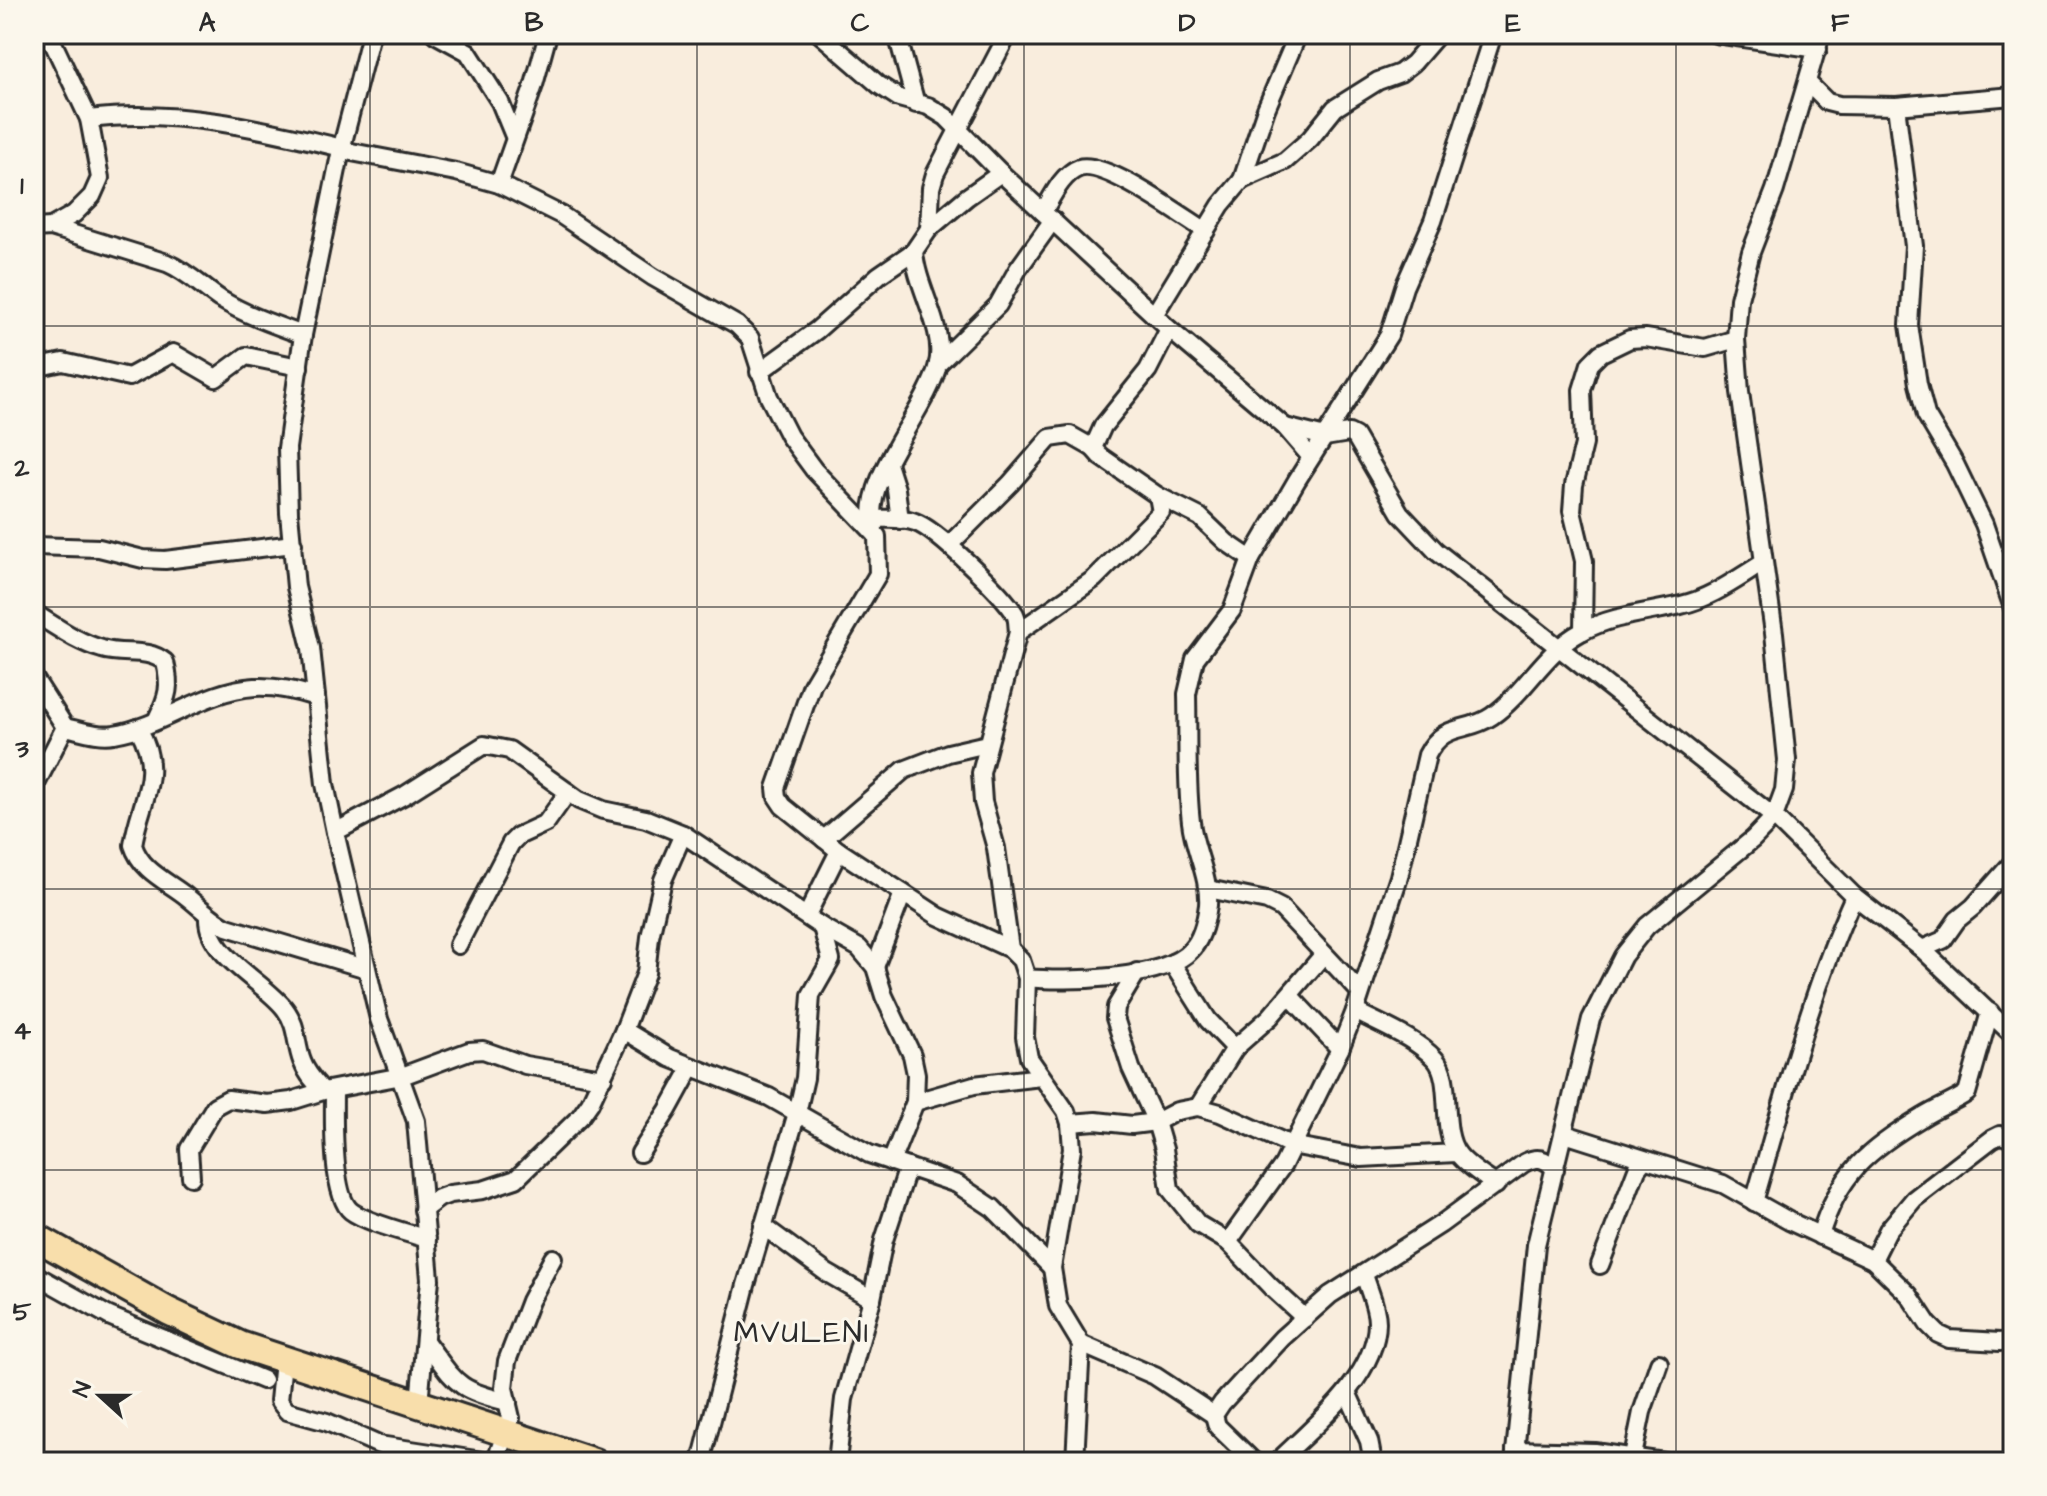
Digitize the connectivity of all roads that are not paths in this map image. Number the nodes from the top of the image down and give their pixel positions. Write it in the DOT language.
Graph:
graph roads {
  1 [pos="43,34"];
  2 [pos="371,34"];
  3 [pos="435,34"];
  4 [pos="548,34"];
  5 [pos="820,34"];
  6 [pos="897,34"];
  7 [pos="1008,34"];
  8 [pos="1298,34"];
  9 [pos="1438,34"];
  10 [pos="1493,34"];
  11 [pos="1716,34"];
  12 [pos="1820,42"];
  13 [pos="1808,83"];
  14 [pos="2013,96"];
  15 [pos="916,104"];
  16 [pos="1896,106"];
  17 [pos="89,119"];
  18 [pos="957,131"];
  19 [pos="514,136"];
  20 [pos="341,149"];
  21 [pos="1001,173"];
  22 [pos="1242,180"];
  23 [pos="499,184"];
  24 [pos="1048,216"];
  25 [pos="42,227"];
  26 [pos="929,229"];
  27 [pos="1206,231"];
  28 [pos="914,251"];
  29 [pos="1154,315"];
  30 [pos="1169,329"];
  31 [pos="303,335"];
  32 [pos="1736,339"];
  33 [pos="938,364"];
  34 [pos="299,367"];
  35 [pos="34,368"];
  36 [pos="759,372"];
  37 [pos="1285,427"];
  38 [pos="1325,437"];
  39 [pos="1093,448"];
  40 [pos="1310,456"];
  41 [pos="888,464"];
  42 [pos="1164,504"];
  43 [pos="872,519"];
  44 [pos="900,520"];
  45 [pos="877,536"];
  46 [pos="293,544"];
  47 [pos="949,545"];
  48 [pos="34,546"];
  49 [pos="1251,559"];
  50 [pos="1763,563"];
  51 [pos="2013,608"];
  52 [pos="34,613"];
  53 [pos="1583,631"];
  54 [pos="1018,632"];
  55 [pos="1558,646"];
  56 [pos="34,678"];
  57 [pos="316,697"];
  58 [pos="157,719"];
  59 [pos="65,727"];
  60 [pos="138,728"];
  61 [pos="987,744"];
  62 [pos="34,788"];
  63 [pos="568,792"];
  64 [pos="1774,817"];
  65 [pos="335,832"];
  66 [pos="683,834"];
  67 [pos="824,839"];
  68 [pos="839,851"];
  69 [pos="2013,862"];
  70 [pos="1208,889"];
  71 [pos="903,893"];
  72 [pos="1854,896"];
  73 [pos="807,915"];
  74 [pos="208,917"];
  75 [pos="822,927"];
  76 [pos="886,934"];
  77 [pos="458,945"];
  78 [pos="859,948"];
  79 [pos="1010,949"];
  80 [pos="1922,949"];
  81 [pos="1324,954"];
  82 [pos="1172,963"];
  83 [pos="875,967"];
  84 [pos="367,969"];
  85 [pos="1137,972"];
  86 [pos="1027,978"];
  87 [pos="1360,992"];
  88 [pos="1290,996"];
  89 [pos="1355,1011"];
  90 [pos="1990,1012"];
  91 [pos="624,1030"];
  92 [pos="2013,1035"];
  93 [pos="1235,1048"];
  94 [pos="1340,1049"];
  95 [pos="691,1068"];
  96 [pos="402,1076"];
  97 [pos="1041,1077"];
  98 [pos="603,1078"];
  99 [pos="328,1091"];
  100 [pos="915,1102"];
  101 [pos="1198,1107"];
  102 [pos="797,1113"];
  103 [pos="1156,1122"];
  104 [pos="1070,1123"];
  105 [pos="2013,1133"];
  106 [pos="1565,1134"];
  107 [pos="1291,1145"];
  108 [pos="640,1153"];
  109 [pos="1456,1153"];
  110 [pos="1644,1160"];
  111 [pos="891,1162"];
  112 [pos="908,1167"];
  113 [pos="1555,1169"];
  114 [pos="191,1177"];
  115 [pos="1496,1185"];
  116 [pos="1754,1202"];
  117 [pos="423,1210"];
  118 [pos="763,1226"];
  119 [pos="34,1236"];
  120 [pos="1820,1236"];
  121 [pos="427,1239"];
  122 [pos="1228,1242"];
  123 [pos="553,1258"];
  124 [pos="1873,1260"];
  125 [pos="1600,1265"];
  126 [pos="1052,1268"];
  127 [pos="34,1274"];
  128 [pos="1364,1274"];
  129 [pos="872,1299"];
  130 [pos="1305,1318"];
  131 [pos="2013,1340"];
  132 [pos="425,1341"];
  133 [pos="1081,1344"];
  134 [pos="1659,1363"];
  135 [pos="276,1372"];
  136 [pos="1347,1392"];
  137 [pos="508,1402"];
  138 [pos="419,1404"];
  139 [pos="1214,1415"];
  140 [pos="507,1432"];
  141 [pos="1514,1456"];
  142 [pos="1633,1456"];
  143 [pos="489,1462"];
  144 [pos="495,1462"];
  145 [pos="594,1462"];
  146 [pos="701,1462"];
  147 [pos="837,1462"];
  148 [pos="1075,1462"];
  149 [pos="1254,1462"];
  150 [pos="1277,1462"];
  151 [pos="1373,1462"];
  152 [pos="1664,1462"];
  1 -- 17 [label="street"];
  2 -- 20 [label="street"];
  3 -- 19 [label="street"];
  4 -- 19 [label="street"];
  5 -- 15 [label="street"];
  6 -- 15 [label="street"];
  7 -- 18 [label="street"];
  8 -- 22 [label="street"];
  9 -- 22 [label="street"];
  10 -- 38 [label="street"];
  11 -- 12 [label="street"];
  12 -- 13 [label="street"];
  13 -- 16 [label="street"];
  13 -- 32 [label="street"];
  14 -- 16 [label="street"];
  15 -- 18 [label="street"];
  16 -- 51 [label="street"];
  17 -- 20 [label="street"];
  17 -- 25 [label="street"];
  18 -- 21 [label="street"];
  18 -- 26 [label="street"];
  19 -- 23 [label="street"];
  20 -- 23 [label="street"];
  20 -- 31 [label="street"];
  21 -- 24 [label="street"];
  21 -- 26 [label="street"];
  22 -- 27 [label="street"];
  23 -- 36 [label="street"];
  24 -- 27 [label="street"];
  24 -- 29 [label="street"];
  24 -- 33 [label="street"];
  25 -- 31 [label="street"];
  26 -- 28 [label="street"];
  27 -- 29 [label="street"];
  28 -- 33 [label="street"];
  28 -- 36 [label="street"];
  29 -- 30 [label="street"];
  30 -- 37 [label="street"];
  30 -- 39 [label="street"];
  31 -- 34 [label="street"];
  32 -- 50 [label="street"];
  32 -- 53 [label="street"];
  33 -- 41 [label="street"];
  34 -- 35 [label="street"];
  34 -- 46 [label="street"];
  36 -- 45 [label="street"];
  37 -- 38 [label="street"];
  37 -- 40 [label="street"];
  38 -- 40 [label="street"];
  38 -- 55 [label="street"];
  39 -- 42 [label="street"];
  39 -- 47 [label="street"];
  40 -- 49 [label="street"];
  41 -- 43 [label="street"];
  41 -- 44 [label="street"];
  42 -- 49 [label="street"];
  42 -- 54 [label="street"];
  43 -- 44 [label="street"];
  43 -- 45 [label="street"];
  44 -- 47 [label="street"];
  45 -- 67 [label="street"];
  46 -- 48 [label="street"];
  46 -- 57 [label="street"];
  47 -- 54 [label="street"];
  49 -- 70 [label="street"];
  50 -- 53 [label="street"];
  50 -- 64 [label="street"];
  52 -- 58 [label="street"];
  53 -- 55 [label="street"];
  54 -- 61 [label="street"];
  55 -- 64 [label="street"];
  55 -- 87 [label="street"];
  56 -- 59 [label="street"];
  57 -- 58 [label="street"];
  57 -- 65 [label="street"];
  58 -- 60 [label="street"];
  59 -- 60 [label="street"];
  59 -- 62 [label="street"];
  60 -- 74 [label="street"];
  61 -- 67 [label="street"];
  61 -- 79 [label="street"];
  63 -- 65 [label="street"];
  63 -- 66 [label="street"];
  63 -- 77 [label="street"];
  64 -- 72 [label="street"];
  64 -- 106 [label="street"];
  65 -- 84 [label="street"];
  66 -- 73 [label="street"];
  66 -- 91 [label="street"];
  67 -- 68 [label="street"];
  68 -- 71 [label="street"];
  68 -- 73 [label="street"];
  69 -- 80 [label="street"];
  70 -- 81 [label="street"];
  70 -- 82 [label="street"];
  71 -- 76 [label="street"];
  71 -- 79 [label="street"];
  72 -- 80 [label="street"];
  72 -- 116 [label="street"];
  73 -- 75 [label="street"];
  74 -- 84 [label="street"];
  74 -- 99 [label="street"];
  75 -- 78 [label="street"];
  75 -- 102 [label="street"];
  76 -- 78 [label="street"];
  76 -- 83 [label="street"];
  78 -- 83 [label="street"];
  79 -- 86 [label="street"];
  80 -- 90 [label="street"];
  81 -- 87 [label="street"];
  81 -- 88 [label="street"];
  82 -- 85 [label="street"];
  82 -- 93 [label="street"];
  83 -- 100 [label="street"];
  84 -- 96 [label="street"];
  85 -- 86 [label="street"];
  85 -- 103 [label="street"];
  86 -- 97 [label="street"];
  87 -- 89 [label="street"];
  88 -- 93 [label="street"];
  88 -- 94 [label="street"];
  89 -- 94 [label="street"];
  89 -- 109 [label="street"];
  90 -- 92 [label="street"];
  90 -- 120 [label="street"];
  91 -- 95 [label="street"];
  91 -- 98 [label="street"];
  93 -- 101 [label="street"];
  94 -- 107 [label="street"];
  95 -- 102 [label="street"];
  95 -- 108 [label="street"];
  96 -- 98 [label="street"];
  96 -- 99 [label="street"];
  96 -- 117 [label="street"];
  97 -- 100 [label="street"];
  97 -- 104 [label="street"];
  98 -- 117 [label="street"];
  99 -- 114 [label="street"];
  99 -- 121 [label="street"];
  100 -- 111 [label="street"];
  101 -- 103 [label="street"];
  101 -- 107 [label="street"];
  102 -- 111 [label="street"];
  102 -- 118 [label="street"];
  103 -- 104 [label="street"];
  103 -- 122 [label="street"];
  104 -- 126 [label="street"];
  105 -- 124 [label="street"];
  106 -- 110 [label="street"];
  106 -- 113 [label="street"];
  107 -- 109 [label="street"];
  107 -- 122 [label="street"];
  109 -- 115 [label="street"];
  110 -- 116 [label="street"];
  110 -- 125 [label="street"];
  111 -- 112 [label="street"];
  112 -- 126 [label="street"];
  112 -- 129 [label="street"];
  113 -- 115 [label="street"];
  113 -- 141 [label="street"];
  115 -- 128 [label="street"];
  116 -- 120 [label="street"];
  117 -- 121 [label="street"];
  118 -- 129 [label="street"];
  118 -- 146 [label="street"];
  119 -- 135 [label="main road"];
  120 -- 124 [label="street"];
  121 -- 132 [label="street"];
  122 -- 130 [label="street"];
  123 -- 137 [label="street"];
  124 -- 131 [label="street"];
  126 -- 133 [label="street"];
  127 -- 135 [label="street"];
  128 -- 130 [label="street"];
  128 -- 136 [label="street"];
  129 -- 147 [label="street"];
  130 -- 139 [label="street"];
  132 -- 137 [label="street"];
  132 -- 138 [label="street"];
  133 -- 139 [label="street"];
  133 -- 148 [label="street"];
  134 -- 142 [label="street"];
  135 -- 138 [label="main road"];
  135 -- 143 [label="street"];
  136 -- 150 [label="street"];
  136 -- 151 [label="street"];
  137 -- 140 [label="street"];
  138 -- 140 [label="main road"];
  139 -- 149 [label="street"];
  140 -- 144 [label="street"];
  140 -- 145 [label="main road"];
  141 -- 142 [label="street"];
  142 -- 152 [label="street"];
}
